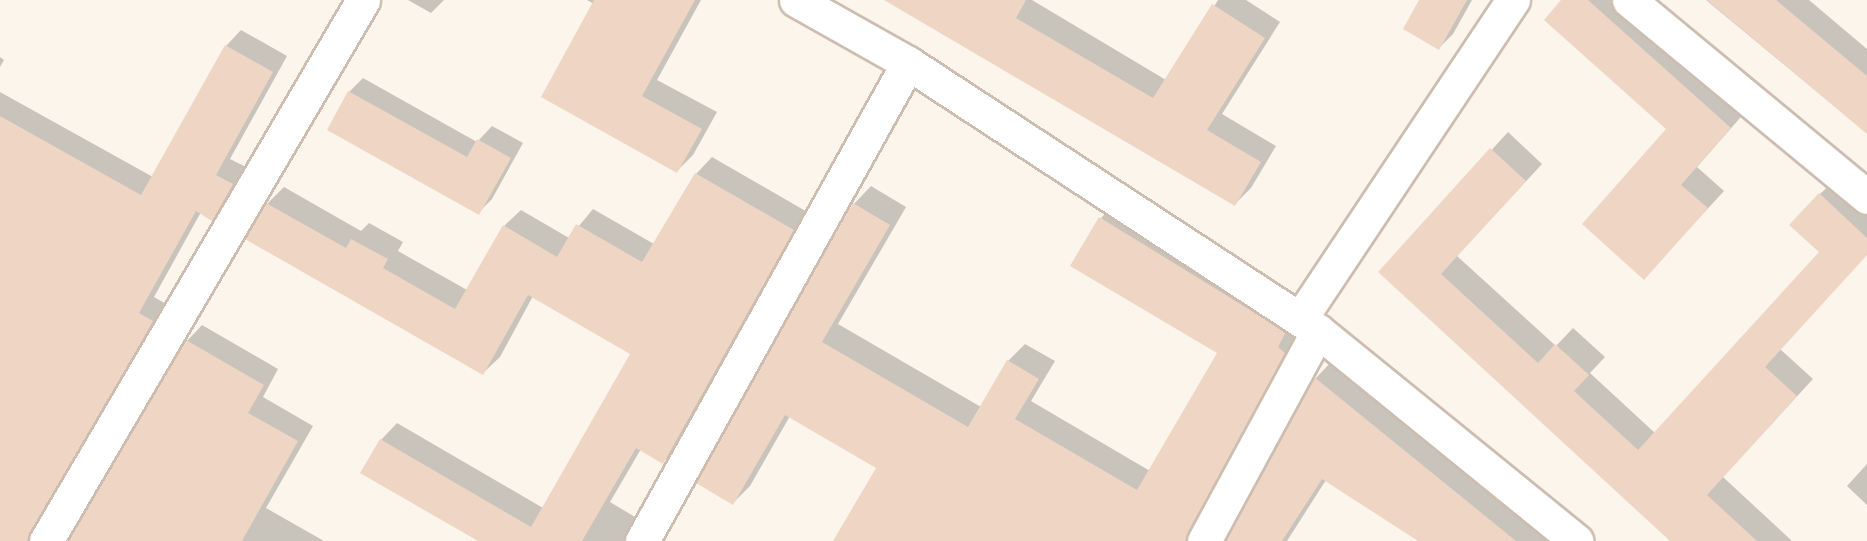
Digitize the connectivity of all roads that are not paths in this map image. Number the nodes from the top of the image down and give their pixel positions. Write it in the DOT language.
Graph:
graph roads {
  1 [pos="363,0"];
  2 [pos="796,0"];
  3 [pos="1513,0"];
  4 [pos="1629,0"];
  5 [pos="908,63"];
  6 [pos="1867,197"];
  7 [pos="1309,325"];
  8 [pos="46,541"];
  9 [pos="642,541"];
  10 [pos="1204,541"];
  11 [pos="1576,541"];
  1 -- 8 [label="street"];
  2 -- 5 [label="street"];
  3 -- 7 [label="street"];
  4 -- 6 [label="street"];
  5 -- 7 [label="street"];
  5 -- 9 [label="street"];
  7 -- 10 [label="street"];
  7 -- 11 [label="street"];
}
